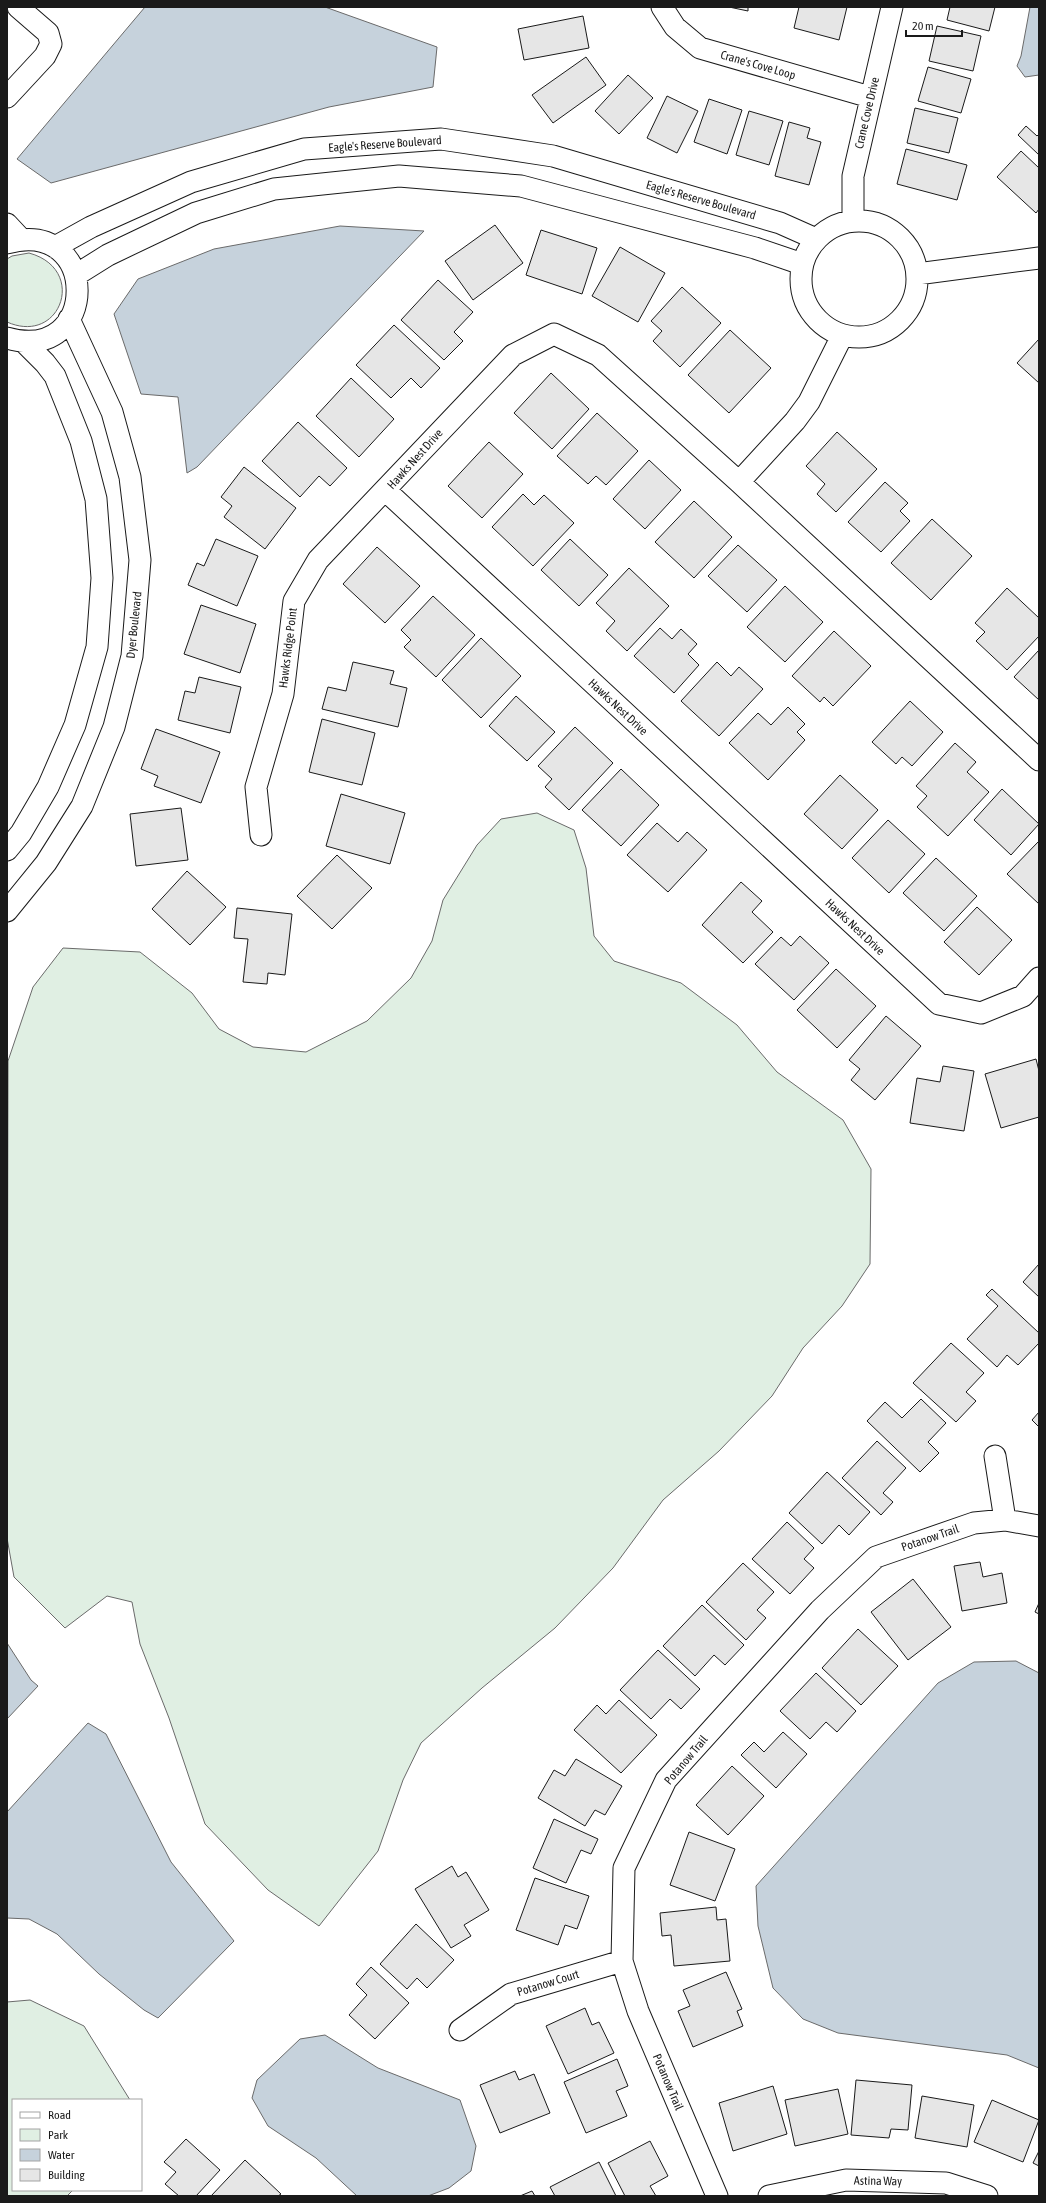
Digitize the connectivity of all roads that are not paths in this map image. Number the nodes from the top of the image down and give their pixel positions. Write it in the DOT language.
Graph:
graph roads {
  1 [pos="18,7"];
  2 [pos="662,7"];
  3 [pos="892,7"];
  4 [pos="870,97"];
  5 [pos="7,98"];
  6 [pos="852,221"];
  7 [pos="12,235"];
  8 [pos="816,239"];
  9 [pos="55,247"];
  10 [pos="1039,258"];
  11 [pos="802,264"];
  12 [pos="917,274"];
  13 [pos="76,275"];
  14 [pos="69,319"];
  15 [pos="842,336"];
  16 [pos="15,340"];
  17 [pos="739,482"];
  18 [pos="385,490"];
  19 [pos="1039,760"];
  20 [pos="261,835"];
  21 [pos="7,850"];
  22 [pos="7,911"];
  23 [pos="1039,978"];
  24 [pos="996,1456"];
  25 [pos="1005,1520"];
  26 [pos="1039,1526"];
  27 [pos="622,1961"];
  28 [pos="460,2030"];
  29 [pos="717,2196"];
  30 [pos="769,2196"];
  31 [pos="987,2196"];
  1 -- 5 [label="street"];
  2 -- 4 [label="street, Crane's Cove Loop"];
  3 -- 4 [label="street, Crane Cove Drive"];
  4 -- 6 [label="street, Crane Cove Drive"];
  6 -- 8 [label="street"];
  6 -- 12 [label="street"];
  7 -- 9 [label="street"];
  8 -- 9 [label="street, Eagle's Reserve Boulevard"];
  8 -- 11 [label="street"];
  9 -- 13 [label="street"];
  10 -- 12 [label="street"];
  11 -- 13 [label="street"];
  11 -- 15 [label="street"];
  12 -- 15 [label="street"];
  13 -- 14 [label="street"];
  14 -- 16 [label="street"];
  14 -- 22 [label="street, Dyer Boulevard"];
  15 -- 17 [label="street"];
  16 -- 21 [label="street"];
  17 -- 18 [label="street, Hawks Nest Drive"];
  17 -- 19 [label="street, Hawks Nest Drive"];
  18 -- 20 [label="street, Hawks Ridge Point"];
  18 -- 23 [label="street, Hawks Nest Drive"];
  24 -- 25 [label="street"];
  25 -- 26 [label="street, Potanow Trail"];
  25 -- 27 [label="street, Potanow Trail"];
  27 -- 28 [label="street, Potanow Court"];
  27 -- 29 [label="street, Potanow Trail"];
  30 -- 31 [label="street, Astina Way"];
}
